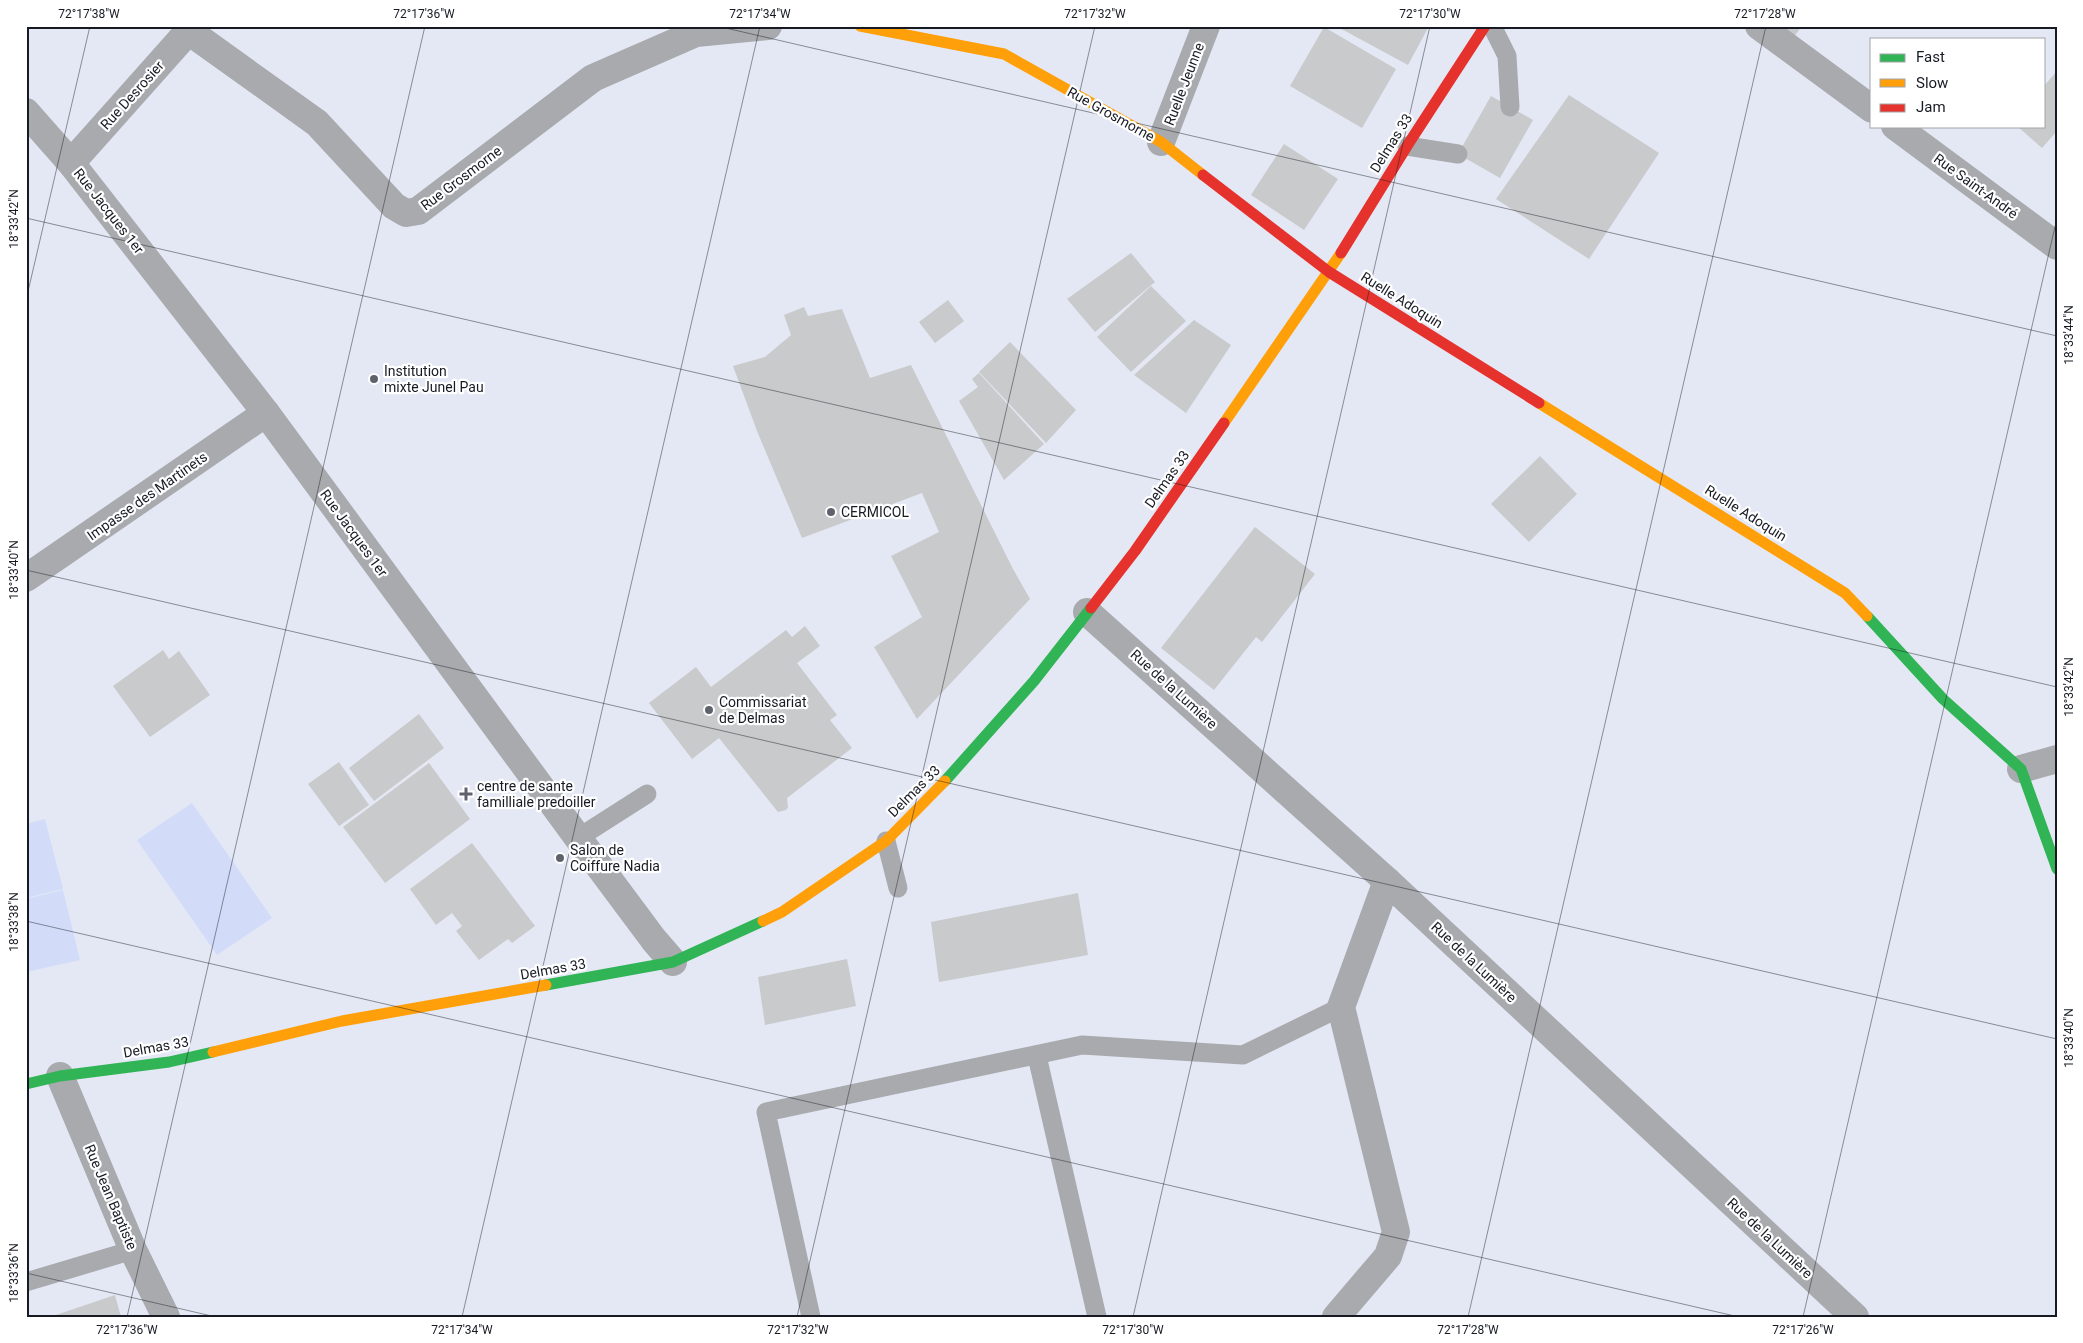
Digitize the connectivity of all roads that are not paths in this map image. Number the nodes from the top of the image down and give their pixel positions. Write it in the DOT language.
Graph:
graph roads {
  1 [pos="768,26"];
  2 [pos="860,26"];
  3 [pos="1206,26"];
  4 [pos="1485,26"];
  5 [pos="1492,26"];
  6 [pos="1759,26"];
  7 [pos="191,29"];
  8 [pos="1510,107"];
  9 [pos="1870,108"];
  10 [pos="26,112"];
  11 [pos="1898,128"];
  12 [pos="1162,142"];
  13 [pos="1407,146"];
  14 [pos="1458,154"];
  15 [pos="71,163"];
  16 [pos="2057,246"];
  17 [pos="1329,272"];
  18 [pos="266,413"];
  19 [pos="26,578"];
  20 [pos="1088,612"];
  21 [pos="2057,759"];
  22 [pos="2022,769"];
  23 [pos="647,794"];
  24 [pos="578,838"];
  25 [pos="886,841"];
  26 [pos="2057,869"];
  27 [pos="1387,881"];
  28 [pos="898,888"];
  29 [pos="673,962"];
  30 [pos="1341,1007"];
  31 [pos="1038,1056"];
  32 [pos="60,1076"];
  33 [pos="26,1084"];
  34 [pos="134,1250"];
  35 [pos="26,1282"];
  36 [pos="166,1317"];
  37 [pos="810,1317"];
  38 [pos="1097,1317"];
  39 [pos="1336,1317"];
  40 [pos="1855,1317"];
  1 -- 7 [label="street, Rue Grosmorne"];
  2 -- 12 [label="main road, Rue Grosmorne"];
  3 -- 12 [label="street, Ruelle Jeunne"];
  4 -- 13 [label="main road, Delmas 33"];
  5 -- 8 [label="lane"];
  6 -- 9 [label="street"];
  7 -- 15 [label="street, Rue Desrosier"];
  10 -- 15 [label="street, Rue Jacques 1er"];
  11 -- 16 [label="street, Rue Saint-André"];
  12 -- 17 [label="main road, Rue Grosmorne"];
  13 -- 14 [label="lane"];
  13 -- 17 [label="main road, Delmas 33"];
  15 -- 18 [label="street, Rue Jacques 1er"];
  17 -- 20 [label="main road, Delmas 33"];
  17 -- 22 [label="main road, Ruelle Adoquin"];
  18 -- 19 [label="street, Impasse des Martinets"];
  18 -- 24 [label="street, Rue Jacques 1er"];
  20 -- 25 [label="main road, Delmas 33"];
  20 -- 27 [label="street, Rue de la Lumière"];
  21 -- 22 [label="street"];
  22 -- 26 [label="main road, Ruelle Adoquin"];
  23 -- 24 [label="lane"];
  24 -- 29 [label="street, Rue Jacques 1er"];
  25 -- 28 [label="lane"];
  25 -- 29 [label="main road, Delmas 33"];
  27 -- 30 [label="street"];
  27 -- 40 [label="street, Rue de la Lumière"];
  29 -- 32 [label="main road, Delmas 33"];
  30 -- 31 [label="lane"];
  30 -- 39 [label="street"];
  31 -- 37 [label="lane"];
  31 -- 38 [label="lane"];
  32 -- 33 [label="main road, Delmas 33"];
  32 -- 34 [label="street, Rue Jean Baptiste"];
  34 -- 35 [label="lane"];
  34 -- 36 [label="street, Rue Jean Baptiste"];
}
